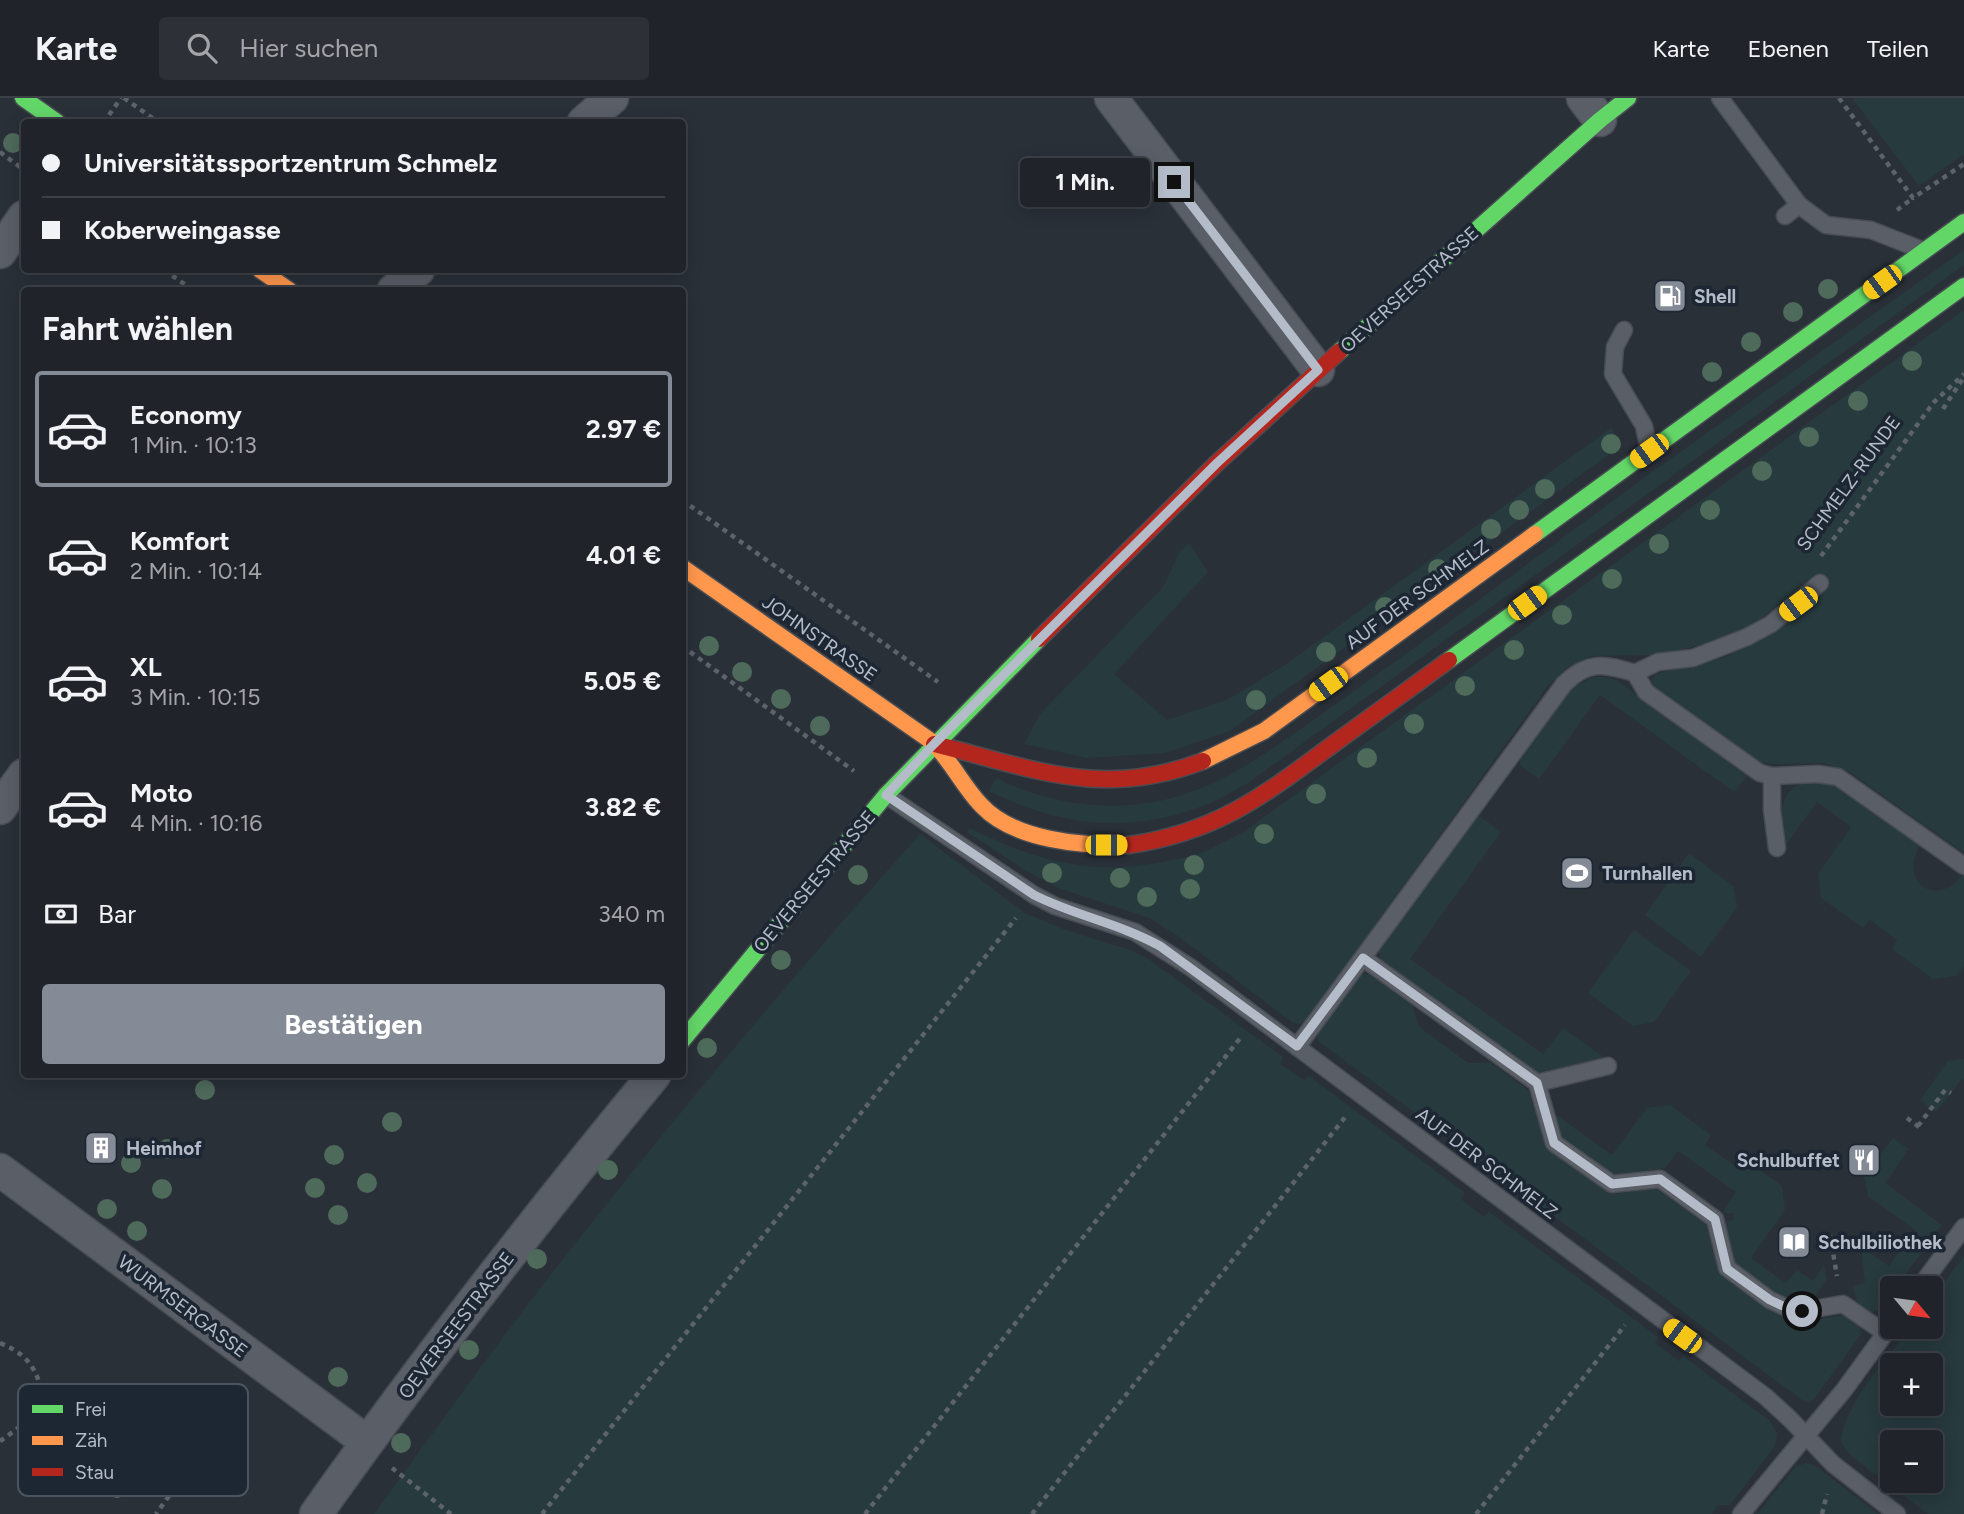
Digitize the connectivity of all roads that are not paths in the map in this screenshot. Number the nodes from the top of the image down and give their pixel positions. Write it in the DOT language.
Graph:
graph roads {
  1 [pos="23,98"];
  2 [pos="1111,98"];
  3 [pos="1628,98"];
  4 [pos="1720,98"];
  5 [pos="1591,109"];
  6 [pos="53,119"];
  7 [pos="1799,205"];
  8 [pos="1785,216"];
  9 [pos="21,221"];
  10 [pos="1964,222"];
  11 [pos="1924,251"];
  12 [pos="0,252"];
  13 [pos="264,273"];
  14 [pos="414,273"];
  15 [pos="1964,286"];
  16 [pos="285,287"];
  17 [pos="398,287"];
  18 [pos="1624,330"];
  19 [pos="1318,370"];
  20 [pos="1649,451"];
  21 [pos="686,571"];
  22 [pos="1820,583"];
  23 [pos="1635,673"];
  24 [pos="934,744"];
  25 [pos="1772,776"];
  26 [pos="21,779"];
  27 [pos="886,795"];
  28 [pos="0,808"];
  29 [pos="1777,848"];
  30 [pos="1964,866"];
  31 [pos="1363,958"];
  32 [pos="686,1036"];
  33 [pos="1297,1046"];
  34 [pos="1608,1066"];
  35 [pos="651,1078"];
  36 [pos="1537,1083"];
  37 [pos="0,1170"];
  38 [pos="1964,1227"];
  39 [pos="1928,1276"];
  40 [pos="1880,1325"];
  41 [pos="1881,1339"];
  42 [pos="1805,1435"];
  43 [pos="367,1442"];
  44 [pos="316,1514"];
  45 [pos="1741,1514"];
  46 [pos="1897,1514"];
  1 -- 6 [label="main road"];
  2 -- 19 [label="street"];
  3 -- 5 [label="main road, OEVERSEESTRASSE"];
  4 -- 7 [label="lane"];
  5 -- 19 [label="main road, OEVERSEESTRASSE"];
  7 -- 8 [label="lane"];
  7 -- 11 [label="lane"];
  9 -- 12 [label="street"];
  10 -- 11 [label="main road, AUF DER SCHMELZ"];
  11 -- 20 [label="main road, AUF DER SCHMELZ"];
  13 -- 16 [label="main road"];
  14 -- 17 [label="street"];
  15 -- 24 [label="main road"];
  18 -- 20 [label="lane"];
  19 -- 24 [label="main road, OEVERSEESTRASSE"];
  20 -- 24 [label="main road, AUF DER SCHMELZ"];
  21 -- 24 [label="main road, JOHNSTRASSE"];
  22 -- 23 [label="lane"];
  23 -- 25 [label="lane"];
  23 -- 31 [label="lane"];
  24 -- 27 [label="main road, OEVERSEESTRASSE"];
  25 -- 29 [label="lane"];
  25 -- 30 [label="lane"];
  26 -- 28 [label="street"];
  27 -- 32 [label="main road, OEVERSEESTRASSE"];
  27 -- 33 [label="lane, AUF DER SCHMELZ"];
  31 -- 33 [label="lane"];
  31 -- 36 [label="lane"];
  33 -- 42 [label="lane, AUF DER SCHMELZ"];
  34 -- 36 [label="lane"];
  35 -- 43 [label="street, OEVERSEESTRASSE"];
  36 -- 40 [label="lane"];
  37 -- 43 [label="street, WURMSERGASSE"];
  38 -- 39 [label="lane"];
  41 -- 42 [label="lane"];
  42 -- 45 [label="lane"];
  42 -- 46 [label="lane, AUF DER SCHMELZ"];
  43 -- 44 [label="street, OEVERSEESTRASSE"];
}
